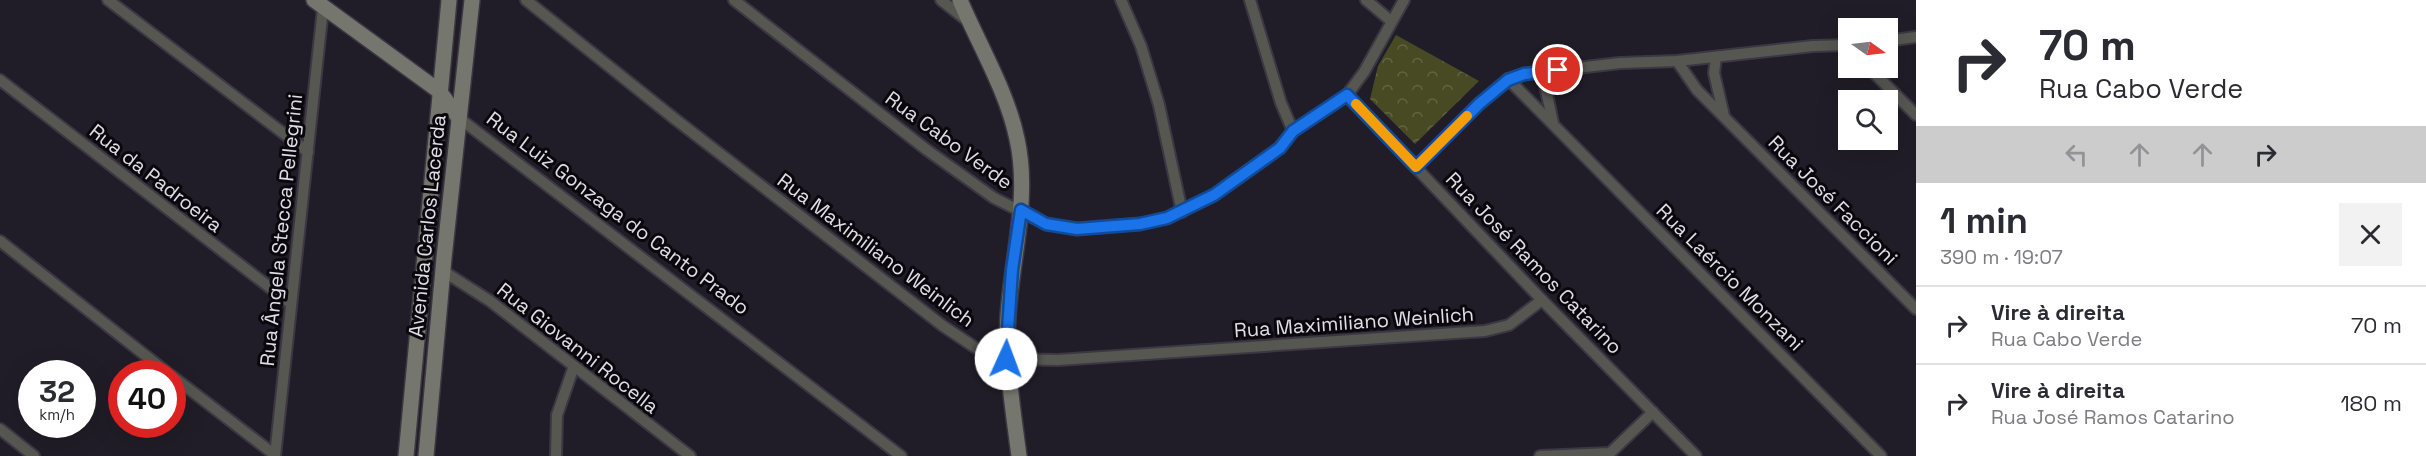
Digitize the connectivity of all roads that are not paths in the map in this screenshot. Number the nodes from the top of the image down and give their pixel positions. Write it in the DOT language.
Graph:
graph roads {
  1 [pos="108,0"];
  2 [pos="449,0"];
  3 [pos="472,0"];
  4 [pos="526,0"];
  5 [pos="734,0"];
  6 [pos="940,0"];
  7 [pos="960,0"];
  8 [pos="1121,0"];
  9 [pos="1250,0"];
  10 [pos="1366,0"];
  11 [pos="1404,0"];
  12 [pos="319,4"];
  13 [pos="1390,21"];
  14 [pos="969,22"];
  15 [pos="1916,38"];
  16 [pos="1898,40"];
  17 [pos="1838,45"];
  18 [pos="1716,57"];
  19 [pos="1677,61"];
  20 [pos="1542,71"];
  21 [pos="1879,78"];
  22 [pos="0,80"];
  23 [pos="1508,80"];
  24 [pos="439,91"];
  25 [pos="1347,95"];
  26 [pos="1916,115"];
  27 [pos="1724,117"];
  28 [pos="459,118"];
  29 [pos="1553,123"];
  30 [pos="1293,131"];
  31 [pos="308,152"];
  32 [pos="1416,167"];
  33 [pos="1021,210"];
  34 [pos="1182,212"];
  35 [pos="0,241"];
  36 [pos="424,253"];
  37 [pos="443,264"];
  38 [pos="1542,300"];
  39 [pos="290,303"];
  40 [pos="1916,309"];
  41 [pos="1006,359"];
  42 [pos="152,360"];
  43 [pos="574,366"];
  44 [pos="186,387"];
  45 [pos="1653,412"];
  46 [pos="0,429"];
  47 [pos="275,455"];
  48 [pos="1610,455"];
  49 [pos="34,456"];
  50 [pos="406,456"];
  51 [pos="426,456"];
  52 [pos="556,456"];
  53 [pos="690,456"];
  54 [pos="901,456"];
  55 [pos="1019,456"];
  56 [pos="1540,456"];
  57 [pos="1696,456"];
  58 [pos="1881,456"];
  1 -- 31 [label="street"];
  2 -- 24 [label="main road, Avenida Carlos Lacerda"];
  3 -- 28 [label="main road, Avenida Carlos Lacerda"];
  4 -- 41 [label="street, Rua Maximiliano Weinlich"];
  5 -- 33 [label="street, Rua Cabo Verde"];
  6 -- 14 [label="street"];
  7 -- 14 [label="main road"];
  8 -- 34 [label="street"];
  9 -- 30 [label="street"];
  10 -- 13 [label="street"];
  11 -- 13 [label="street, Rua Cabo Verde"];
  12 -- 24 [label="main road, Rua Luiz Gonzaga do Canto Prado"];
  12 -- 31 [label="street, Rua Ângela Stecca Pellegrini"];
  13 -- 25 [label="street, Rua Cabo Verde"];
  14 -- 33 [label="main road"];
  15 -- 16 [label="street"];
  17 -- 18 [label="street"];
  18 -- 19 [label="street"];
  18 -- 27 [label="street"];
  19 -- 20 [label="street"];
  19 -- 27 [label="street, Rua José Faccioni"];
  20 -- 23 [label="street"];
  20 -- 29 [label="street"];
  21 -- 26 [label="street"];
  22 -- 39 [label="street, Rua da Padroeira"];
  23 -- 29 [label="street, Rua Laércio Monzani"];
  23 -- 32 [label="street"];
  24 -- 28 [label="main road, Rua Luiz Gonzaga do Canto Prado"];
  24 -- 36 [label="main road, Avenida Carlos Lacerda"];
  25 -- 30 [label="street, Rua Cabo Verde"];
  25 -- 32 [label="street, Rua José Ramos Catarino"];
  27 -- 40 [label="street, Rua José Faccioni"];
  28 -- 37 [label="main road, Avenida Carlos Lacerda"];
  28 -- 54 [label="street, Rua Luiz Gonzaga do Canto Prado"];
  29 -- 58 [label="street, Rua Laércio Monzani"];
  30 -- 34 [label="street, Rua Cabo Verde"];
  31 -- 39 [label="street, Rua Ângela Stecca Pellegrini"];
  32 -- 38 [label="street, Rua José Ramos Catarino"];
  33 -- 34 [label="street, Rua Cabo Verde"];
  33 -- 41 [label="main road"];
  35 -- 42 [label="street"];
  36 -- 37 [label="main road"];
  36 -- 50 [label="main road, Avenida Carlos Lacerda"];
  37 -- 43 [label="street, Rua Giovanni Rocella"];
  37 -- 51 [label="main road, Avenida Carlos Lacerda"];
  38 -- 41 [label="street, Rua Maximiliano Weinlich"];
  38 -- 45 [label="street, Rua José Ramos Catarino"];
  39 -- 47 [label="street, Rua Ângela Stecca Pellegrini"];
  41 -- 55 [label="main road"];
  43 -- 52 [label="street"];
  43 -- 53 [label="street, Rua Giovanni Rocella"];
  44 -- 47 [label="street"];
  45 -- 48 [label="street"];
  45 -- 57 [label="street, Rua José Ramos Catarino"];
  46 -- 49 [label="street"];
  48 -- 56 [label="street"];
}
